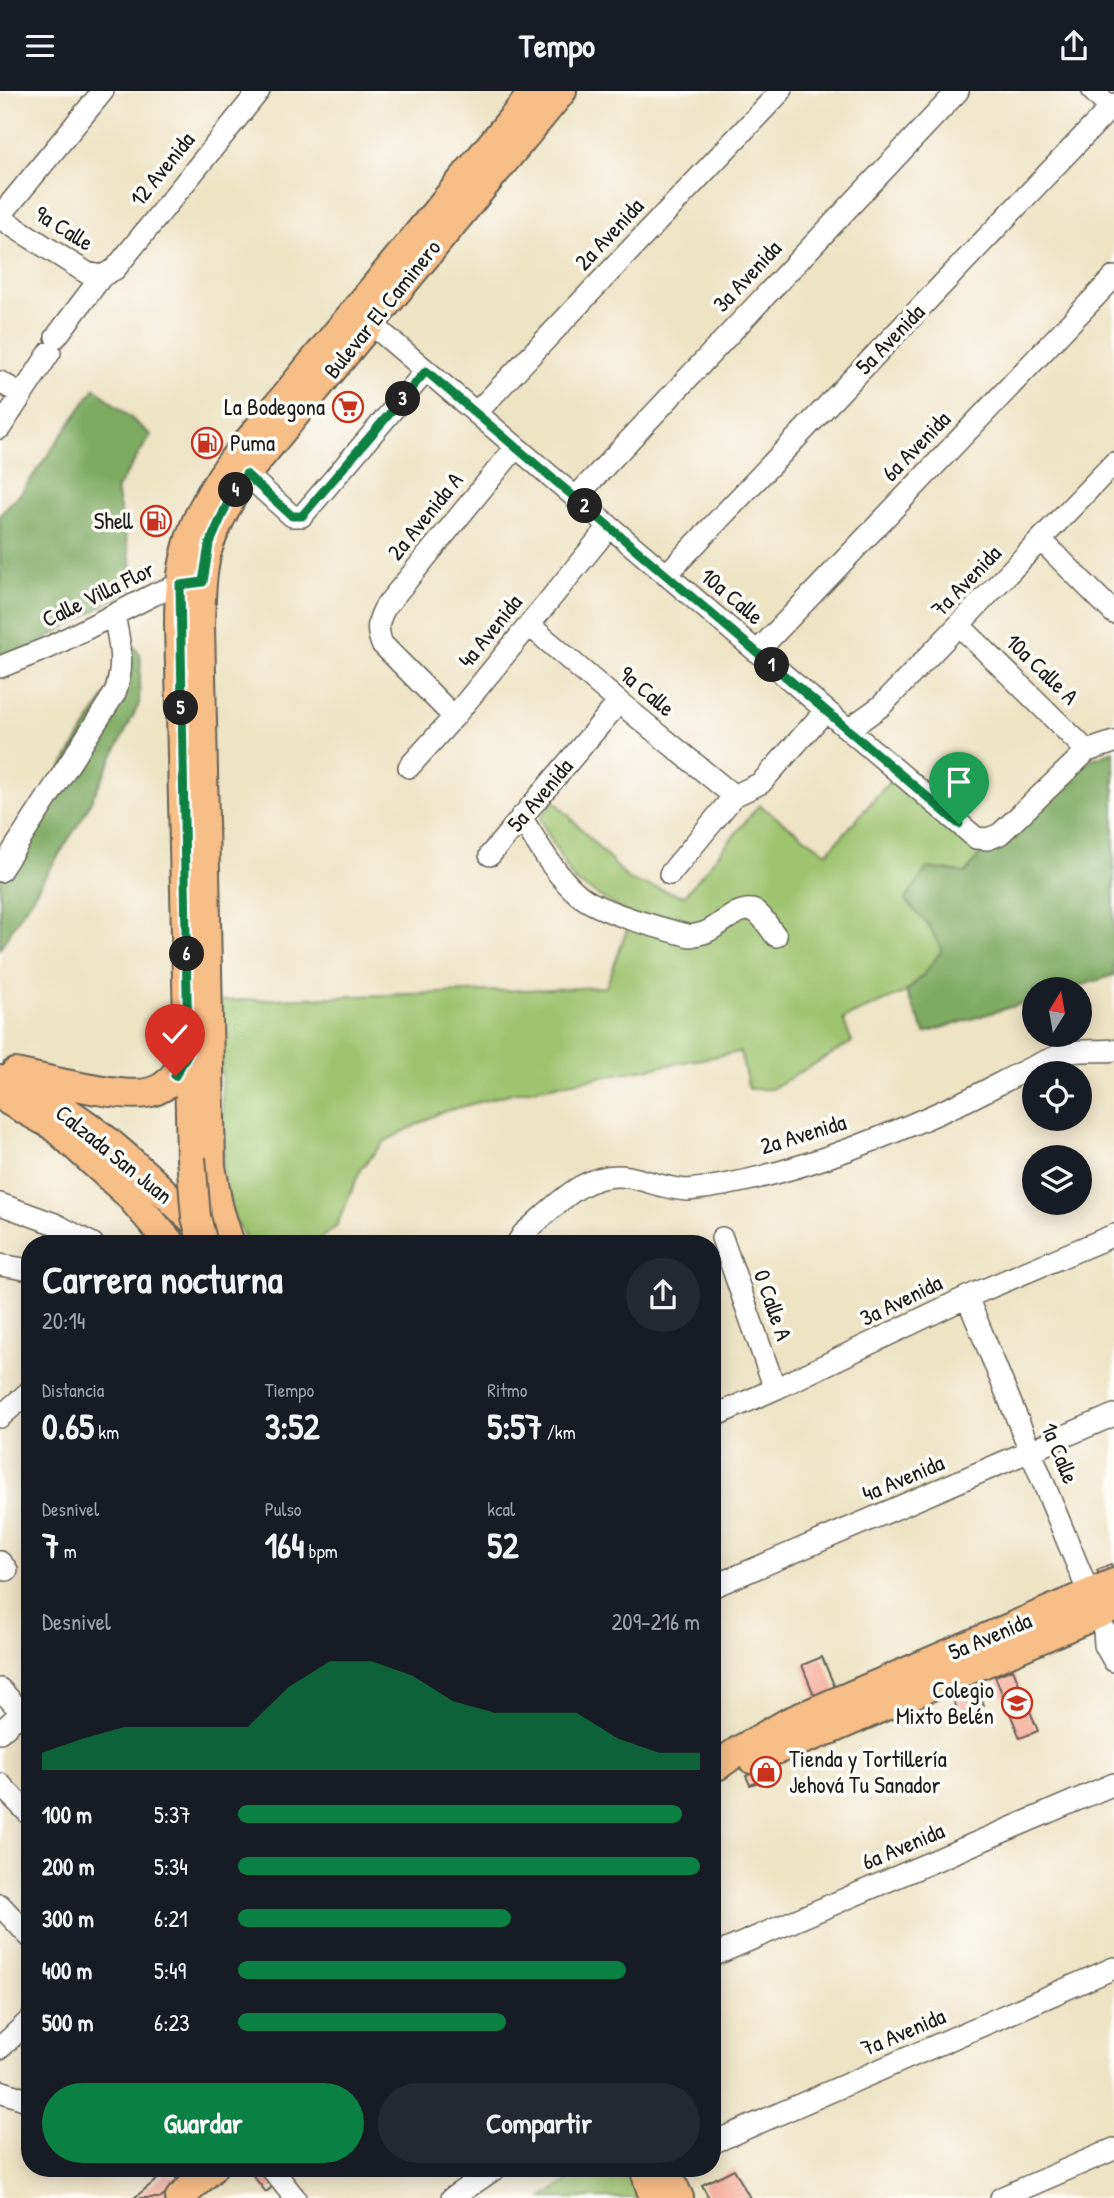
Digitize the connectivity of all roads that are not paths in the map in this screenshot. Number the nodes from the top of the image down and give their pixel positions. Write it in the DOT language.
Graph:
graph roads {
  1 [pos="103,91"];
  2 [pos="260,91"];
  3 [pos="535,91"];
  4 [pos="562,91"];
  5 [pos="781,91"];
  6 [pos="958,91"];
  7 [pos="1093,91"];
  8 [pos="1113,108"];
  9 [pos="0,217"];
  10 [pos="432,232"];
  11 [pos="102,276"];
  12 [pos="1114,277"];
  13 [pos="363,317"];
  14 [pos="425,378"];
  15 [pos="0,382"];
  16 [pos="21,394"];
  17 [pos="476,413"];
  18 [pos="0,428"];
  19 [pos="516,447"];
  20 [pos="1114,463"];
  21 [pos="246,474"];
  22 [pos="575,498"];
  23 [pos="609,527"];
  24 [pos="1041,540"];
  25 [pos="666,575"];
  26 [pos="192,583"];
  27 [pos="1114,613"];
  28 [pos="114,615"];
  29 [pos="529,625"];
  30 [pos="960,626"];
  31 [pos="757,652"];
  32 [pos="0,667"];
  33 [pos="619,702"];
  34 [pos="826,711"];
  35 [pos="454,717"];
  36 [pos="849,729"];
  37 [pos="1114,742"];
  38 [pos="1087,751"];
  39 [pos="409,767"];
  40 [pos="734,796"];
  41 [pos="522,817"];
  42 [pos="489,855"];
  43 [pos="0,871"];
  44 [pos="670,874"];
  45 [pos="776,936"];
  46 [pos="1114,1050"];
  47 [pos="188,1053"];
  48 [pos="0,1070"];
  49 [pos="0,1080"];
  50 [pos="0,1096"];
  51 [pos="0,1204"];
  52 [pos="76,1235"];
  53 [pos="163,1235"];
  54 [pos="201,1235"];
  55 [pos="209,1235"];
  56 [pos="227,1235"];
  57 [pos="522,1235"];
  58 [pos="1114,1235"];
  59 [pos="722,1238"];
  60 [pos="0,1265"];
  61 [pos="21,1268"];
  62 [pos="967,1297"];
  63 [pos="775,1389"];
  64 [pos="21,1399"];
  65 [pos="721,1413"];
  66 [pos="1114,1415"];
  67 [pos="0,1417"];
  68 [pos="1032,1452"];
  69 [pos="721,1583"];
  70 [pos="1105,1612"];
  71 [pos="1114,1661"];
  72 [pos="0,1689"];
  73 [pos="21,1708"];
  74 [pos="21,1717"];
  75 [pos="0,1732"];
  76 [pos="721,1765"];
  77 [pos="0,1784"];
  78 [pos="1114,1784"];
  79 [pos="21,1806"];
  80 [pos="0,1905"];
  81 [pos="21,1927"];
  82 [pos="721,1952"];
  83 [pos="1114,1968"];
  84 [pos="21,2028"];
  85 [pos="0,2048"];
  86 [pos="0,2091"];
  87 [pos="21,2098"];
  88 [pos="721,2139"];
  89 [pos="1114,2149"];
  90 [pos="202,2177"];
  91 [pos="278,2177"];
  92 [pos="483,2177"];
  93 [pos="658,2178"];
  94 [pos="180,2198"];
  95 [pos="295,2198"];
  96 [pos="452,2198"];
  97 [pos="679,2198"];
  98 [pos="1001,2198"];
  1 -- 9 [label="street"];
  2 -- 11 [label="street, 12 Avenida"];
  3 -- 10 [label="main road, Bulevar El Caminero"];
  4 -- 10 [label="main road, Bulevar El Caminero"];
  5 -- 17 [label="street, 2a Avenida"];
  6 -- 22 [label="street, 3a Avenida"];
  7 -- 8 [label="street"];
  8 -- 25 [label="street, 5a Avenida"];
  9 -- 11 [label="street, 9a Calle"];
  10 -- 13 [label="main road, Bulevar El Caminero"];
  11 -- 16 [label="street, 12 Avenida"];
  12 -- 31 [label="street, 6a Avenida"];
  13 -- 14 [label="street"];
  13 -- 21 [label="main road, Bulevar El Caminero"];
  13 -- 26 [label="main road, Bulevar El Caminero"];
  14 -- 17 [label="street, 10a Calle"];
  14 -- 21 [label="street"];
  15 -- 16 [label="street"];
  16 -- 18 [label="street"];
  17 -- 19 [label="street, 10a Calle"];
  19 -- 22 [label="street, 10a Calle"];
  19 -- 35 [label="street, 2a Avenida A"];
  20 -- 24 [label="street, 7a Avenida"];
  21 -- 26 [label="main road, Bulevar El Caminero"];
  22 -- 23 [label="street, 10a Calle"];
  23 -- 25 [label="street, 10a Calle"];
  23 -- 29 [label="street, 4a Avenida"];
  24 -- 27 [label="street"];
  24 -- 30 [label="street, 7a Avenida"];
  25 -- 31 [label="street, 10a Calle"];
  26 -- 28 [label="street, Calle Villa Flor"];
  26 -- 47 [label="main road, Bulevar El Caminero"];
  26 -- 56 [label="main road, Bulevar El Caminero"];
  28 -- 32 [label="street, Calle Villa Flor"];
  28 -- 43 [label="street"];
  29 -- 33 [label="street, 9a Calle"];
  29 -- 35 [label="street, 4a Avenida"];
  30 -- 36 [label="street, 7a Avenida"];
  30 -- 38 [label="street, 10a Calle A"];
  31 -- 34 [label="street, 10a Calle"];
  33 -- 40 [label="street, 9a Calle"];
  33 -- 41 [label="street, 5a Avenida"];
  34 -- 36 [label="street, 10a Calle"];
  34 -- 40 [label="street"];
  35 -- 39 [label="street, 4a Avenida"];
  36 -- 38 [label="street, 10a Calle"];
  37 -- 38 [label="street"];
  40 -- 44 [label="street"];
  41 -- 42 [label="street, 5a Avenida"];
  41 -- 45 [label="street"];
  46 -- 57 [label="street, 2a Avenida"];
  47 -- 48 [label="main road"];
  47 -- 54 [label="main road, Bulevar El Caminero, bridge"];
  49 -- 55 [label="main road, Calzada San Juan"];
  50 -- 53 [label="main road, Calzada San Juan"];
  51 -- 52 [label="street"];
  58 -- 62 [label="street, 3a Avenida"];
  59 -- 63 [label="street, 0 Calle A"];
  60 -- 61 [label="street"];
  62 -- 63 [label="street, 3a Avenida"];
  62 -- 68 [label="street, 1a Calle"];
  63 -- 65 [label="street, 3a Avenida"];
  64 -- 67 [label="street"];
  66 -- 68 [label="street, 4a Avenida"];
  68 -- 69 [label="street, 4a Avenida"];
  68 -- 70 [label="street, 1a Calle"];
  70 -- 71 [label="street, 1a Calle"];
  70 -- 76 [label="main road, 5a Avenida"];
  72 -- 73 [label="street"];
  74 -- 75 [label="street"];
  77 -- 79 [label="street"];
  78 -- 82 [label="street, 6a Avenida"];
  80 -- 81 [label="street"];
  83 -- 88 [label="street, 7a Avenida"];
  84 -- 85 [label="street"];
  86 -- 87 [label="street"];
  89 -- 98 [label="street"];
  90 -- 94 [label="main road"];
  91 -- 95 [label="street"];
  92 -- 96 [label="street"];
  93 -- 97 [label="main road"];
}
